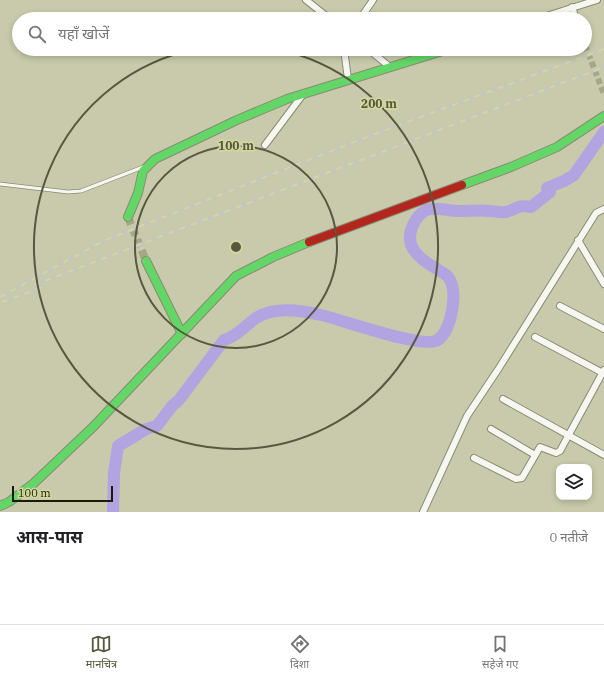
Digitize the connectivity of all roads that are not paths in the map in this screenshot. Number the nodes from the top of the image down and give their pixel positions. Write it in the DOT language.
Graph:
graph roads {
  1 [pos="306,0"];
  2 [pos="373,0"];
  3 [pos="597,0"];
  4 [pos="572,7"];
  5 [pos="321,12"];
  6 [pos="365,12"];
  7 [pos="557,12"];
  8 [pos="574,12"];
  9 [pos="345,56"];
  10 [pos="377,56"];
  11 [pos="426,56"];
  12 [pos="390,67"];
  13 [pos="348,78"];
  14 [pos="304,93"];
  15 [pos="604,116"];
  16 [pos="265,145"];
  17 [pos="147,165"];
  18 [pos="0,184"];
  19 [pos="604,210"];
  20 [pos="128,218"];
  21 [pos="578,240"];
  22 [pos="146,261"];
  23 [pos="604,284"];
  24 [pos="560,306"];
  25 [pos="604,330"];
  26 [pos="182,334"];
  27 [pos="535,337"];
  28 [pos="603,371"];
  29 [pos="503,399"];
  30 [pos="491,429"];
  31 [pos="568,436"];
  32 [pos="535,455"];
  33 [pos="604,455"];
  34 [pos="474,458"];
  35 [pos="0,506"];
  36 [pos="425,511"];
  1 -- 5 [label="street"];
  2 -- 6 [label="street"];
  3 -- 4 [label="street"];
  4 -- 7 [label="street"];
  4 -- 8 [label="street"];
  9 -- 13 [label="street"];
  10 -- 12 [label="street"];
  11 -- 12 [label="street"];
  12 -- 13 [label="street"];
  13 -- 14 [label="street"];
  14 -- 16 [label="street"];
  14 -- 17 [label="street"];
  15 -- 26 [label="street"];
  17 -- 18 [label="lane"];
  17 -- 20 [label="street"];
  19 -- 21 [label="street"];
  21 -- 23 [label="street"];
  21 -- 36 [label="street"];
  22 -- 26 [label="street"];
  24 -- 25 [label="street"];
  26 -- 35 [label="street"];
  27 -- 28 [label="street"];
  28 -- 31 [label="street"];
  29 -- 31 [label="street"];
  30 -- 32 [label="street"];
  31 -- 32 [label="street"];
  31 -- 33 [label="street"];
  32 -- 34 [label="street"];
}
